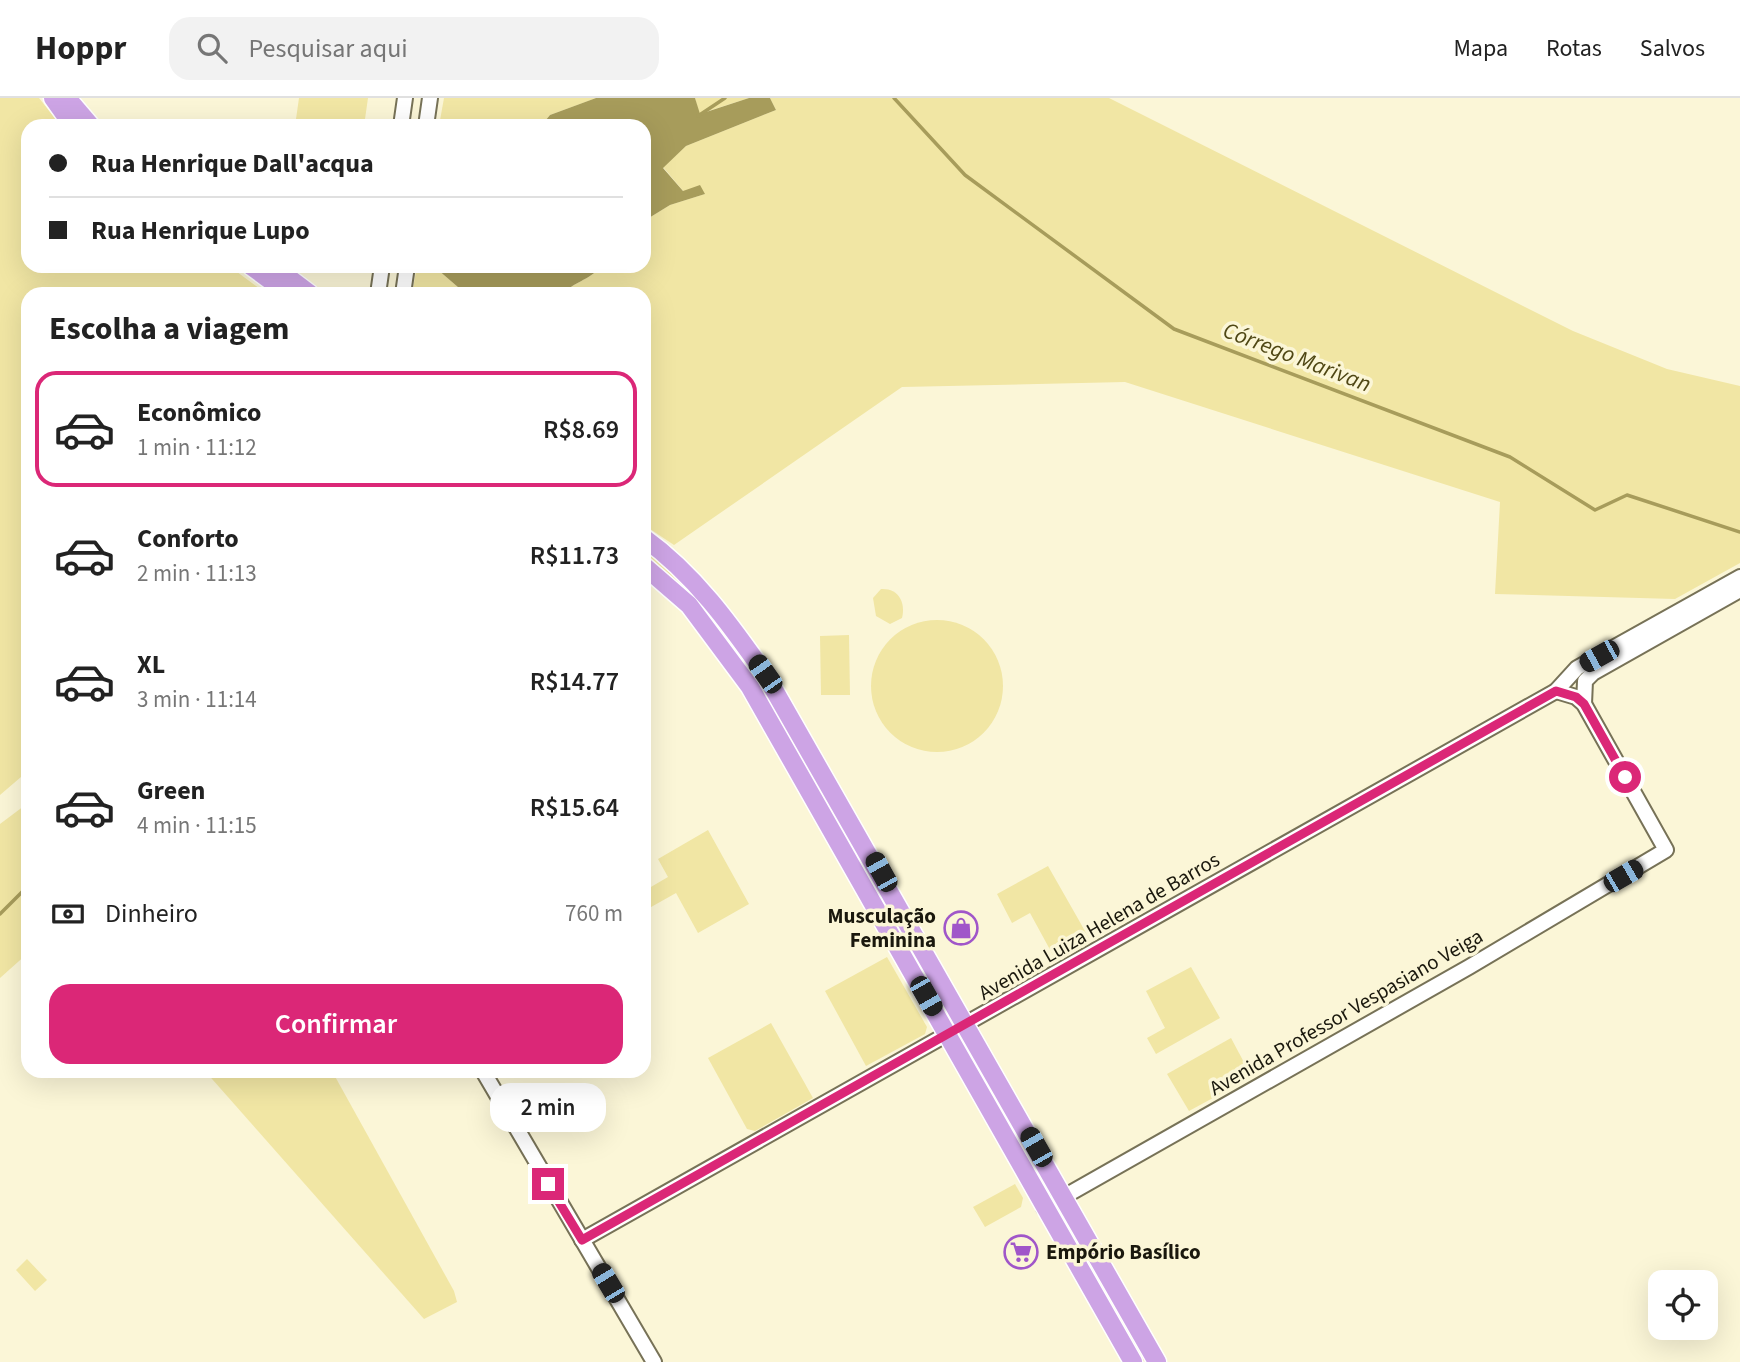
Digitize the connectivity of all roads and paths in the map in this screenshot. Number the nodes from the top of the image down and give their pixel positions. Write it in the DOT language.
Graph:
graph roads {
  1 [pos="53,98"];
  2 [pos="67,98"];
  3 [pos="405,98"];
  4 [pos="430,98"];
  5 [pos="68,119"];
  6 [pos="85,119"];
  7 [pos="402,119"];
  8 [pos="427,119"];
  9 [pos="260,273"];
  10 [pos="282,273"];
  11 [pos="280,287"];
  12 [pos="301,287"];
  13 [pos="651,543"];
  14 [pos="651,572"];
  15 [pos="1737,583"];
  16 [pos="1556,691"];
  17 [pos="1584,704"];
  18 [pos="967,1026"];
  19 [pos="948,1036"];
  20 [pos="487,1078"];
  21 [pos="1064,1196"];
  22 [pos="1044,1208"];
  23 [pos="582,1240"];
  24 [pos="654,1362"];
  25 [pos="1133,1362"];
  26 [pos="1157,1362"];
  1 -- 5 [label="main road"];
  2 -- 6 [label="main road"];
  3 -- 7 [label="street"];
  4 -- 8 [label="street"];
  9 -- 11 [label="main road"];
  10 -- 12 [label="main road"];
  13 -- 18 [label="main road"];
  14 -- 19 [label="main road"];
  15 -- 16 [label="street, Avenida Luiza Helena de Barros"];
  15 -- 17 [label="street, Avenida Luiza Helena de Barros"];
  16 -- 17 [label="street"];
  16 -- 18 [label="street, Avenida Luiza Helena de Barros"];
  17 -- 21 [label="street, Avenida Professor Vespasiano Veiga"];
  18 -- 19 [label="street, Avenida Luiza Helena de Barros"];
  18 -- 21 [label="main road"];
  19 -- 22 [label="main road"];
  19 -- 23 [label="street, Avenida Luiza Helena de Barros"];
  20 -- 23 [label="street"];
  21 -- 22 [label="street, Avenida Professor Vespasiano Veiga"];
  21 -- 26 [label="main road"];
  22 -- 25 [label="main road"];
  23 -- 24 [label="street"];
}
